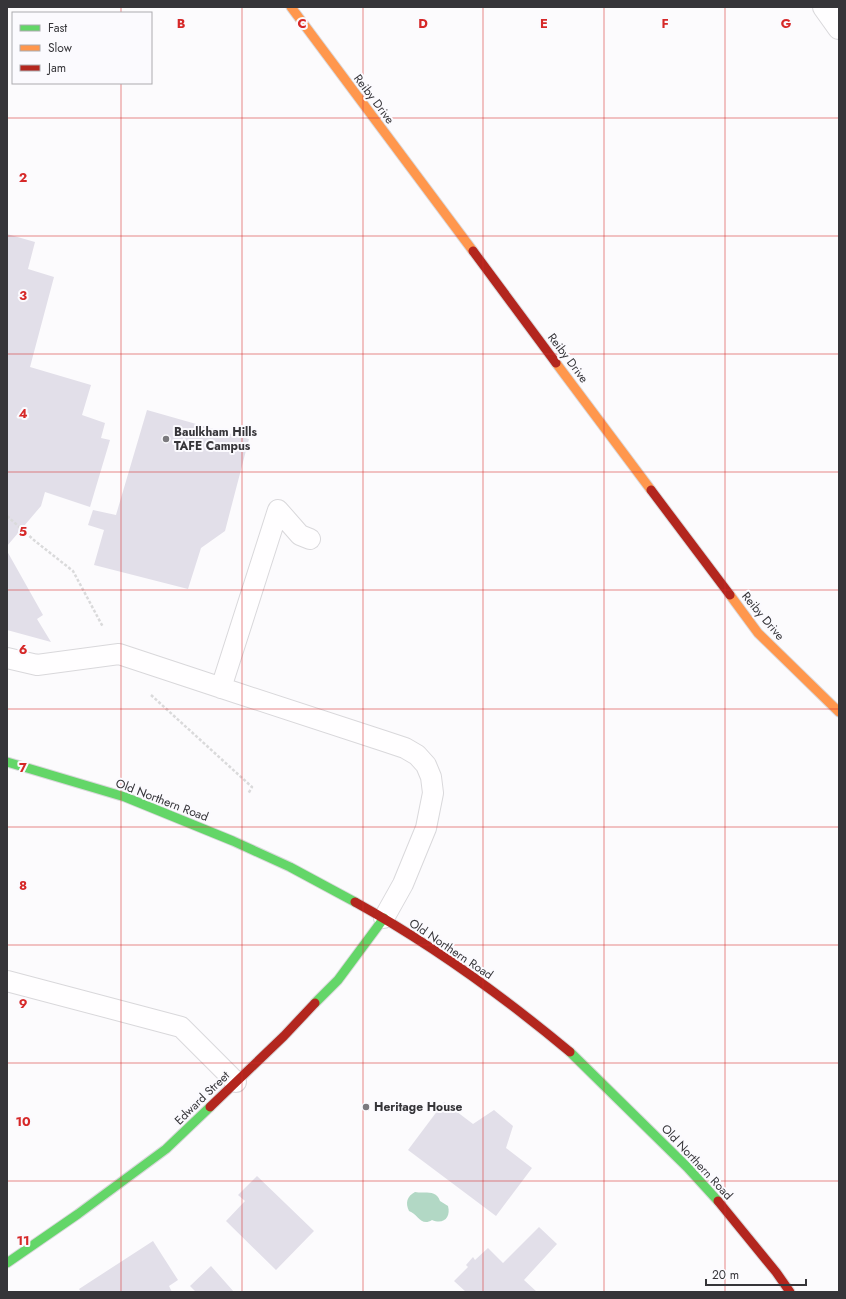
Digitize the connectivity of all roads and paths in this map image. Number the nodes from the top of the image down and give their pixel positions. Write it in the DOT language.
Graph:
graph roads {
  1 [pos="291,7"];
  2 [pos="824,7"];
  3 [pos="839,28"];
  4 [pos="7,516"];
  5 [pos="310,539"];
  6 [pos="106,633"];
  7 [pos="7,658"];
  8 [pos="221,688"];
  9 [pos="147,691"];
  10 [pos="839,712"];
  11 [pos="7,762"];
  12 [pos="248,794"];
  13 [pos="384,918"];
  14 [pos="7,980"];
  15 [pos="236,1082"];
  16 [pos="7,1263"];
  17 [pos="790,1292"];
  1 -- 10 [label="street, Reiby Drive"];
  2 -- 3 [label="street"];
  4 -- 6 [label="path"];
  5 -- 8 [label="lane"];
  7 -- 8 [label="lane"];
  8 -- 13 [label="lane"];
  9 -- 12 [label="path"];
  11 -- 13 [label="street, Old Northern Road"];
  13 -- 15 [label="street, Edward Street"];
  13 -- 17 [label="street, Old Northern Road"];
  14 -- 15 [label="lane"];
  15 -- 16 [label="street, Edward Street"];
}
